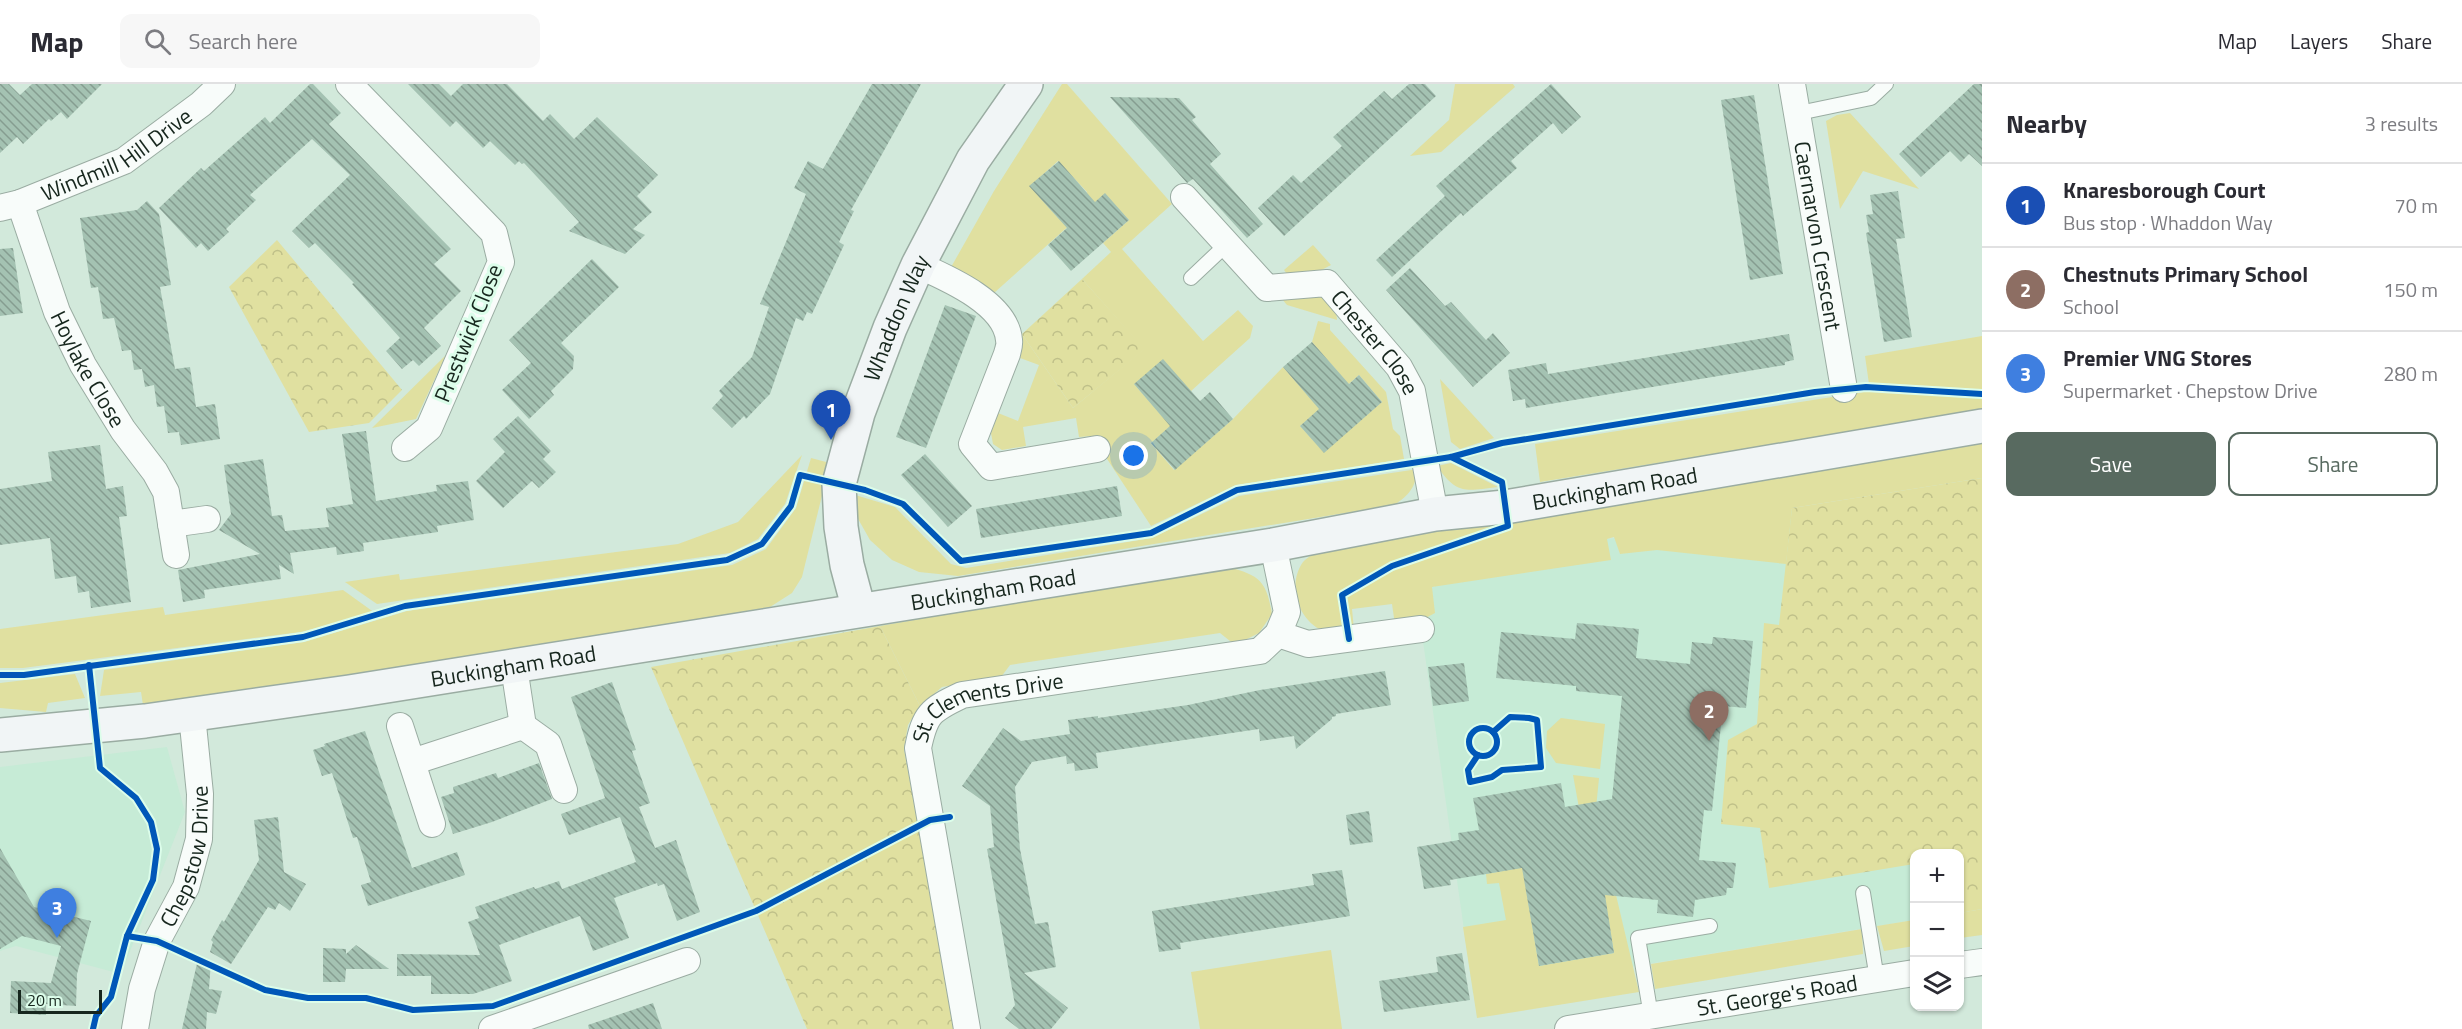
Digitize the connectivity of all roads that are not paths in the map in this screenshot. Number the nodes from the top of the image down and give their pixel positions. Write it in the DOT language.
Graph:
graph roads {
  1 [pos="222,84"];
  2 [pos="349,84"];
  3 [pos="1026,84"];
  4 [pos="1792,84"];
  5 [pos="1886,84"];
  6 [pos="1799,113"];
  7 [pos="1184,197"];
  8 [pos="10,206"];
  9 [pos="1227,244"];
  10 [pos="918,265"];
  11 [pos="1191,278"];
  12 [pos="1844,389"];
  13 [pos="1982,426"];
  14 [pos="405,448"];
  15 [pos="1097,449"];
  16 [pos="1435,514"];
  17 [pos="207,519"];
  18 [pos="171,524"];
  19 [pos="1273,545"];
  20 [pos="176,555"];
  21 [pos="859,610"];
  22 [pos="1421,629"];
  23 [pos="1278,634"];
  24 [pos="514,667"];
  25 [pos="192,715"];
  26 [pos="400,726"];
  27 [pos="523,726"];
  28 [pos="0,735"];
  29 [pos="412,762"];
  30 [pos="564,790"];
  31 [pos="432,824"];
  32 [pos="1863,893"];
  33 [pos="1710,926"];
  34 [pos="687,961"];
  35 [pos="1982,962"];
  36 [pos="1964,964"];
  37 [pos="1910,974"];
  38 [pos="1877,979"];
  39 [pos="1651,1016"];
  40 [pos="1689,1019"];
  41 [pos="135,1029"];
  42 [pos="492,1029"];
  43 [pos="968,1029"];
  44 [pos="1568,1029"];
  1 -- 8 [label="street, Windmill Hill Drive"];
  2 -- 14 [label="street, Prestwick Close"];
  3 -- 10 [label="main road, Whaddon Way"];
  4 -- 6 [label="street, Caernarvon Crescent"];
  5 -- 6 [label="lane"];
  6 -- 12 [label="street, Caernarvon Crescent"];
  7 -- 9 [label="street, Chester Close"];
  8 -- 18 [label="street, Hoylake Close"];
  9 -- 11 [label="lane"];
  9 -- 16 [label="street, Chester Close"];
  10 -- 15 [label="street"];
  10 -- 21 [label="main road, Whaddon Way"];
  13 -- 16 [label="main road, Buckingham Road"];
  16 -- 19 [label="main road, Buckingham Road"];
  17 -- 18 [label="street"];
  18 -- 20 [label="street, Hoylake Close"];
  19 -- 21 [label="main road, Buckingham Road"];
  19 -- 23 [label="street"];
  21 -- 24 [label="main road, Buckingham Road"];
  22 -- 23 [label="street"];
  23 -- 43 [label="street, St. Clements Drive"];
  24 -- 25 [label="main road, Buckingham Road"];
  24 -- 27 [label="street"];
  25 -- 28 [label="main road, Buckingham Road"];
  25 -- 41 [label="street, Chepstow Drive"];
  26 -- 29 [label="street"];
  27 -- 29 [label="street"];
  27 -- 30 [label="street"];
  29 -- 31 [label="street"];
  32 -- 38 [label="lane"];
  33 -- 39 [label="lane"];
  34 -- 42 [label="street"];
  35 -- 36 [label="street"];
  37 -- 38 [label="street, St. George's Road"];
  38 -- 40 [label="street, St. George's Road"];
  39 -- 40 [label="street, St. George's Road"];
  39 -- 44 [label="street, St. George's Road"];
}
